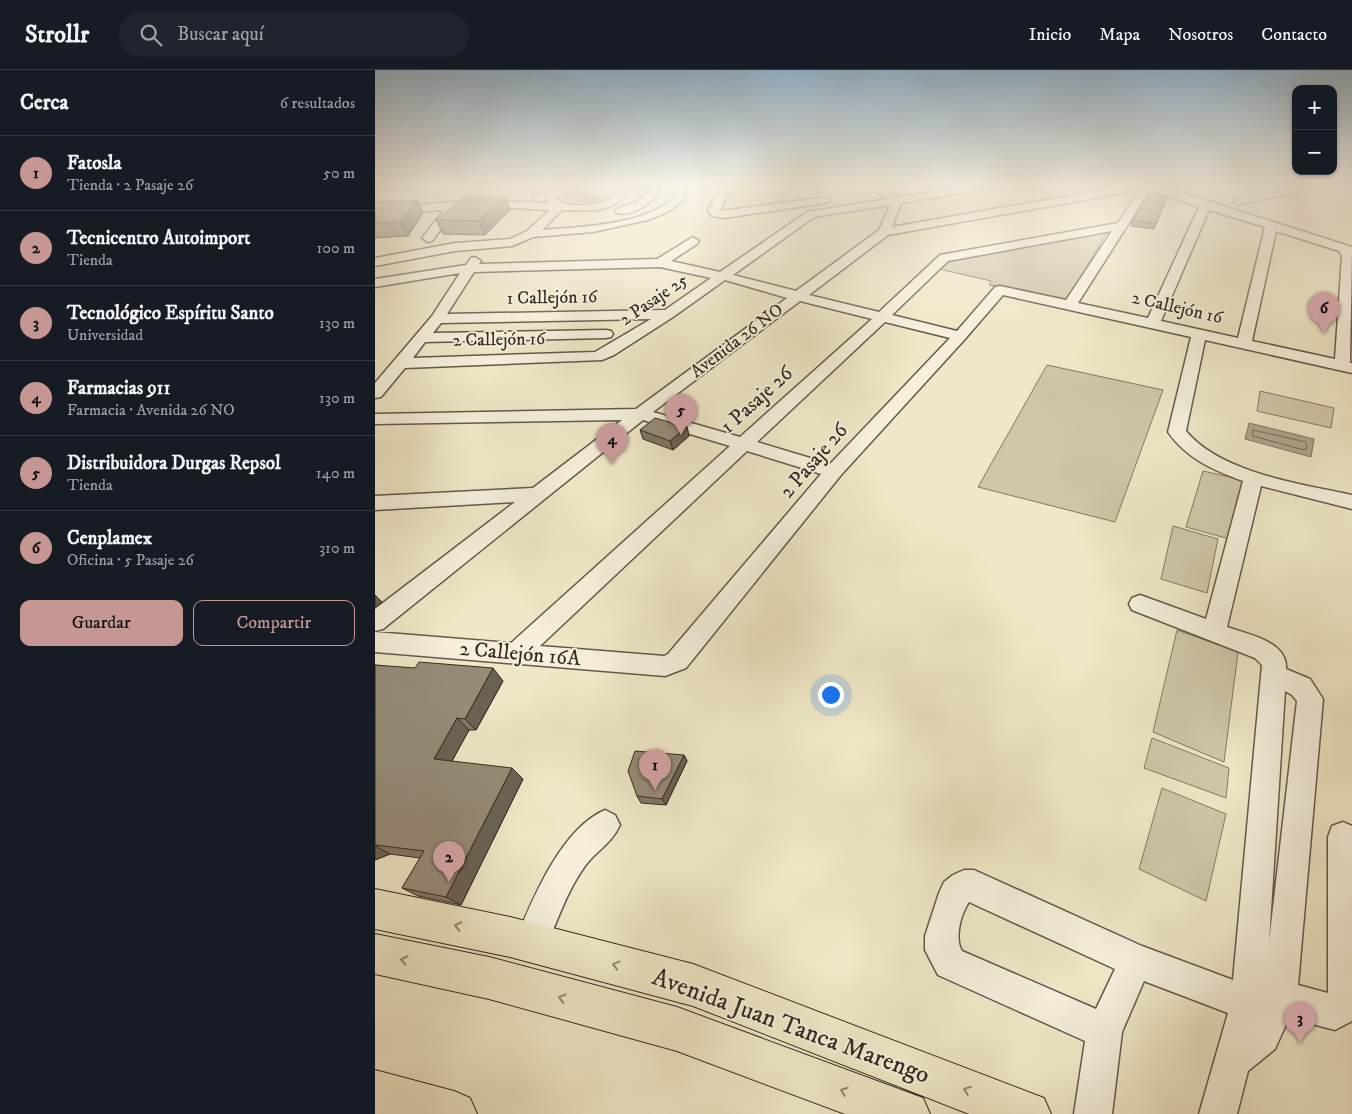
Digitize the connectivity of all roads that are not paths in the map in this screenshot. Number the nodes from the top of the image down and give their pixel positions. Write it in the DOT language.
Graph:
graph roads {
  1 [pos="431,234"];
  2 [pos="531,234"];
  3 [pos="781,234"];
  4 [pos="881,234"];
  5 [pos="1078,234"];
  6 [pos="1115,234"];
  7 [pos="1192,234"];
  8 [pos="1269,234"];
  9 [pos="1300,234"];
  10 [pos="1327,234"];
  11 [pos="428,238"];
  12 [pos="693,241"];
  13 [pos="484,245"];
  14 [pos="1349,247"];
  15 [pos="375,262"];
  16 [pos="660,263"];
  17 [pos="470,268"];
  18 [pos="723,276"];
  19 [pos="391,280"];
  20 [pos="375,283"];
  21 [pos="1003,290"];
  22 [pos="797,296"];
  23 [pos="375,297"];
  24 [pos="1070,305"];
  25 [pos="668,314"];
  26 [pos="882,317"];
  27 [pos="437,319"];
  28 [pos="1153,322"];
  29 [pos="1199,333"];
  30 [pos="606,334"];
  31 [pos="960,336"];
  32 [pos="422,338"];
  33 [pos="1244,344"];
  34 [pos="597,357"];
  35 [pos="402,363"];
  36 [pos="1347,367"];
  37 [pos="375,393"];
  38 [pos="640,414"];
  39 [pos="375,419"];
  40 [pos="741,445"];
  41 [pos="834,471"];
  42 [pos="1254,477"];
  43 [pos="535,494"];
  44 [pos="1352,502"];
  45 [pos="375,503"];
  46 [pos="1140,604"];
  47 [pos="375,622"];
  48 [pos="1214,632"];
  49 [pos="375,642"];
  50 [pos="515,654"];
  51 [pos="665,666"];
  52 [pos="1273,675"];
  53 [pos="605,825"];
  54 [pos="1343,837"];
  55 [pos="375,909"];
  56 [pos="531,942"];
  57 [pos="375,954"];
  58 [pos="1135,961"];
  59 [pos="1348,968"];
  60 [pos="1280,998"];
  61 [pos="1248,1003"];
  62 [pos="1104,1031"];
  63 [pos="1233,1060"];
  64 [pos="375,1093"];
  65 [pos="454,1114"];
  66 [pos="907,1114"];
  67 [pos="1028,1114"];
  68 [pos="1093,1114"];
  69 [pos="1219,1114"];
  1 -- 11 [label="street"];
  2 -- 13 [label="street"];
  3 -- 18 [label="street, 2 Pasaje 25"];
  4 -- 22 [label="street, Avenida 26 NO"];
  5 -- 26 [label="street, 1 Pasaje 26"];
  6 -- 24 [label="street"];
  7 -- 28 [label="street"];
  8 -- 33 [label="street"];
  9 -- 14 [label="street"];
  10 -- 14 [label="street"];
  12 -- 16 [label="street"];
  13 -- 15 [label="street"];
  13 -- 17 [label="street"];
  14 -- 36 [label="street"];
  16 -- 17 [label="street"];
  16 -- 18 [label="street"];
  17 -- 19 [label="street"];
  17 -- 27 [label="street"];
  18 -- 22 [label="street"];
  18 -- 25 [label="street, 2 Pasaje 25"];
  19 -- 20 [label="street"];
  19 -- 23 [label="street"];
  21 -- 24 [label="street, 2 Callejón 16"];
  21 -- 31 [label="street, 2 Pasaje 26"];
  22 -- 26 [label="street"];
  22 -- 38 [label="street, Avenida 26 NO"];
  24 -- 28 [label="street, 2 Callejón 16"];
  25 -- 27 [label="street, 1 Callejón 16"];
  25 -- 34 [label="street, 2 Pasaje 25"];
  26 -- 31 [label="street"];
  26 -- 40 [label="street, 1 Pasaje 26"];
  27 -- 32 [label="street"];
  28 -- 29 [label="street, 2 Callejón 16"];
  29 -- 33 [label="street, 2 Callejón 16"];
  29 -- 42 [label="street"];
  30 -- 32 [label="street"];
  31 -- 41 [label="street, 2 Pasaje 26"];
  32 -- 35 [label="street"];
  33 -- 36 [label="street, 2 Callejón 16"];
  34 -- 35 [label="street, 2 Callejón 16"];
  35 -- 37 [label="street"];
  38 -- 39 [label="street"];
  38 -- 40 [label="street"];
  38 -- 43 [label="street, Avenida 26 NO"];
  40 -- 41 [label="street"];
  40 -- 50 [label="street, 1 Pasaje 26"];
  41 -- 51 [label="street, 2 Pasaje 26"];
  42 -- 44 [label="street"];
  42 -- 48 [label="street"];
  43 -- 45 [label="street"];
  43 -- 47 [label="street, Avenida 26 NO"];
  46 -- 48 [label="street"];
  48 -- 52 [label="street"];
  49 -- 50 [label="street, 2 Callejón 16A"];
  50 -- 51 [label="street, 2 Callejón 16A"];
  52 -- 60 [label="street"];
  52 -- 61 [label="street"];
  53 -- 56 [label="street"];
  54 -- 59 [label="street"];
  56 -- 55 [label="main road, Avenida Juan Tanca Marengo, one-way"];
  67 -- 56 [label="main road, Avenida Juan Tanca Marengo, one-way"];
  66 -- 57 [label="main road, Avenida Juan Tanca Marengo, one-way"];
  58 -- 61 [label="street"];
  58 -- 62 [label="street"];
  58 -- 62 [label="street"];
  59 -- 60 [label="street"];
  60 -- 63 [label="street"];
  61 -- 63 [label="street"];
  62 -- 68 [label="street"];
  63 -- 69 [label="street"];
  64 -- 65 [label="main road"];
}
